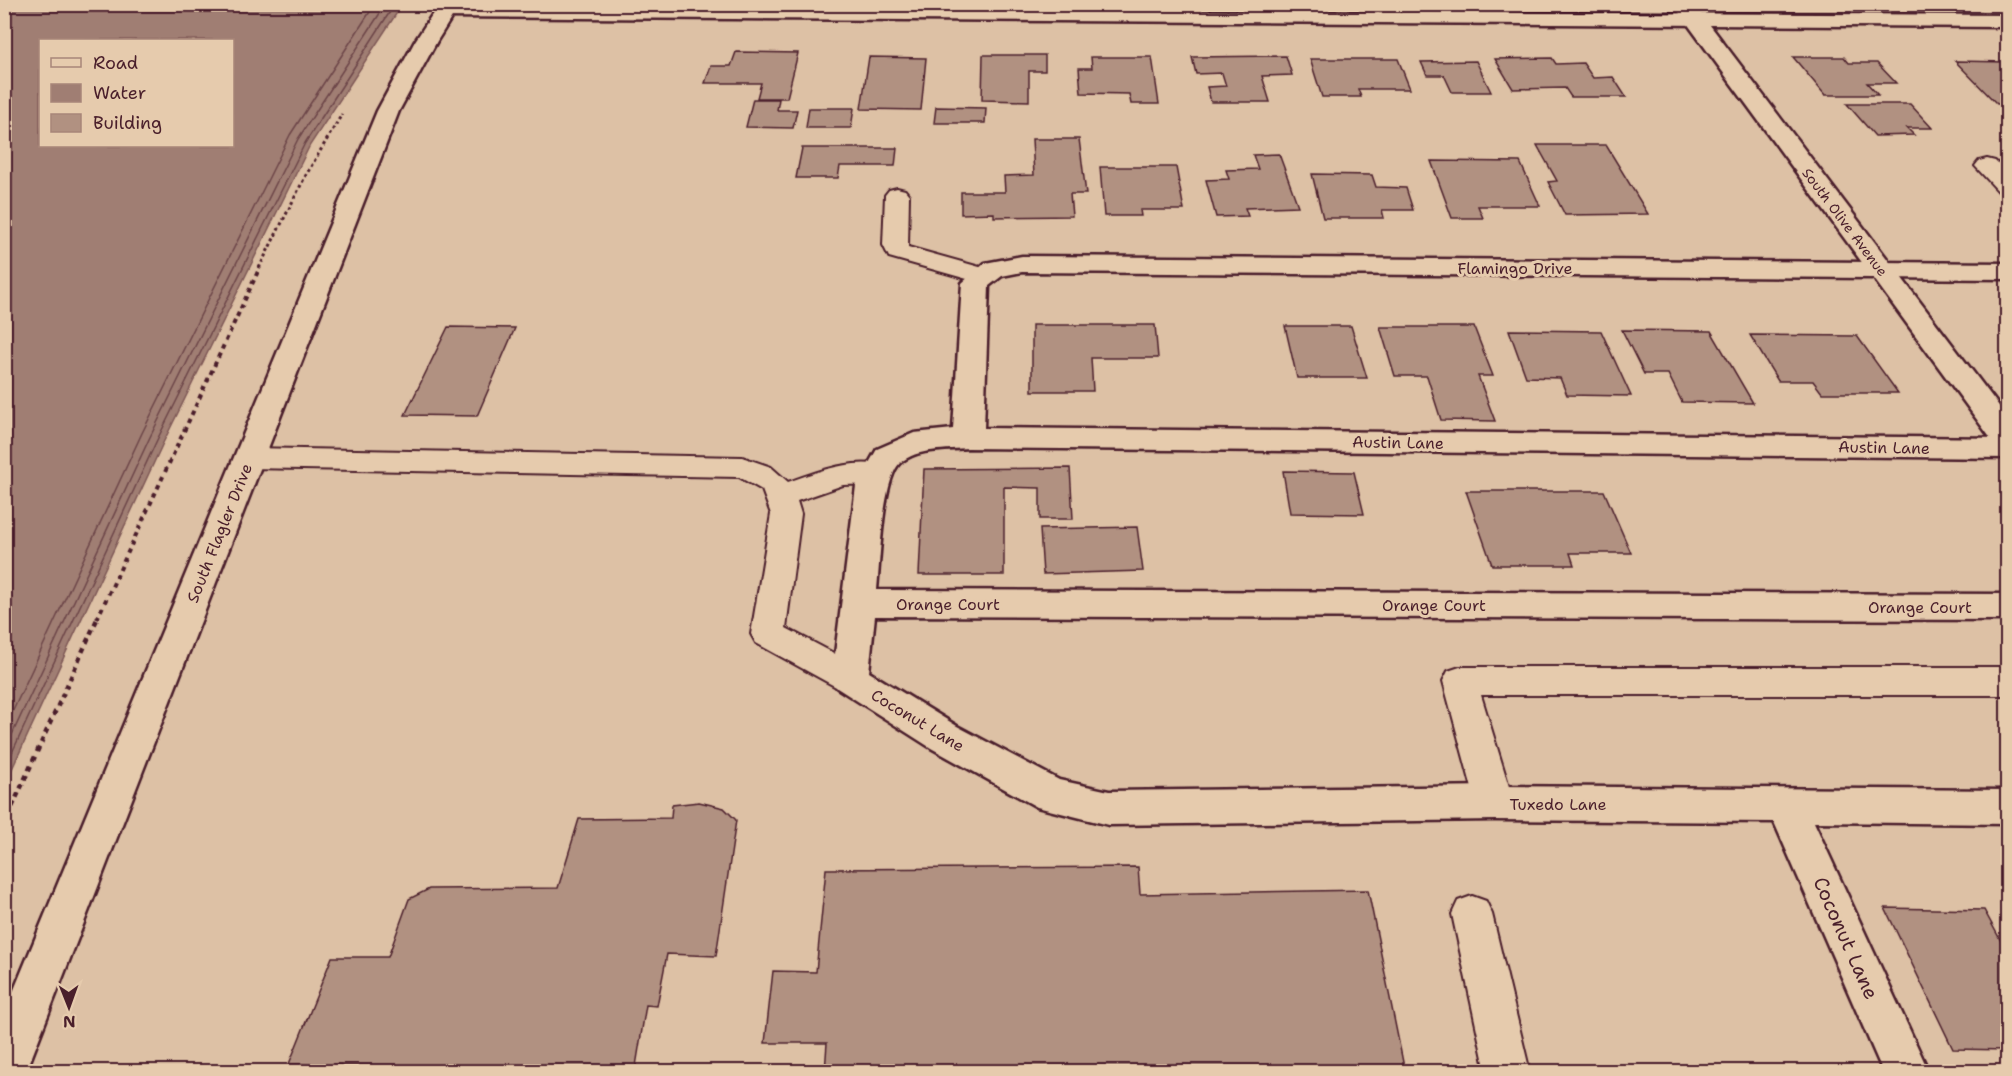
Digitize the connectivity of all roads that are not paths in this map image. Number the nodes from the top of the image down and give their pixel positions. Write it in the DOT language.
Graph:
graph roads {
  1 [pos="447,9"];
  2 [pos="1688,12"];
  3 [pos="2007,21"];
  4 [pos="1987,166"];
  5 [pos="2007,188"];
  6 [pos="897,195"];
  7 [pos="1881,271"];
  8 [pos="2007,271"];
  9 [pos="985,276"];
  10 [pos="968,438"];
  11 [pos="2007,440"];
  12 [pos="2007,448"];
  13 [pos="249,458"];
  14 [pos="878,474"];
  15 [pos="781,495"];
  16 [pos="860,603"];
  17 [pos="2007,607"];
  18 [pos="849,678"];
  19 [pos="2007,681"];
  20 [pos="1495,803"];
  21 [pos="1786,805"];
  22 [pos="2007,807"];
  23 [pos="1109,808"];
  24 [pos="1472,914"];
  25 [pos="4,1070"];
  26 [pos="1508,1071"];
  27 [pos="1906,1071"];
  1 -- 2 [label="street"];
  1 -- 13 [label="street, South Flagler Drive"];
  2 -- 3 [label="street"];
  2 -- 7 [label="street, South Olive Avenue"];
  4 -- 5 [label="lane"];
  6 -- 9 [label="lane"];
  7 -- 8 [label="street, Flamingo Drive"];
  7 -- 9 [label="street, Flamingo Drive"];
  7 -- 11 [label="street, South Olive Avenue"];
  9 -- 10 [label="street"];
  10 -- 12 [label="street, Austin Lane"];
  10 -- 14 [label="street, Austin Lane"];
  13 -- 15 [label="lane"];
  13 -- 25 [label="street, South Flagler Drive"];
  14 -- 15 [label="lane"];
  14 -- 16 [label="street, Austin Lane"];
  15 -- 18 [label="lane"];
  16 -- 17 [label="street, Orange Court"];
  16 -- 18 [label="street"];
  18 -- 23 [label="street, Coconut Lane"];
  19 -- 20 [label="lane"];
  20 -- 21 [label="street, Tuxedo Lane"];
  20 -- 23 [label="street, Tuxedo Lane"];
  21 -- 22 [label="street, Tuxedo Lane"];
  21 -- 27 [label="street, Coconut Lane"];
  24 -- 26 [label="lane"];
}
